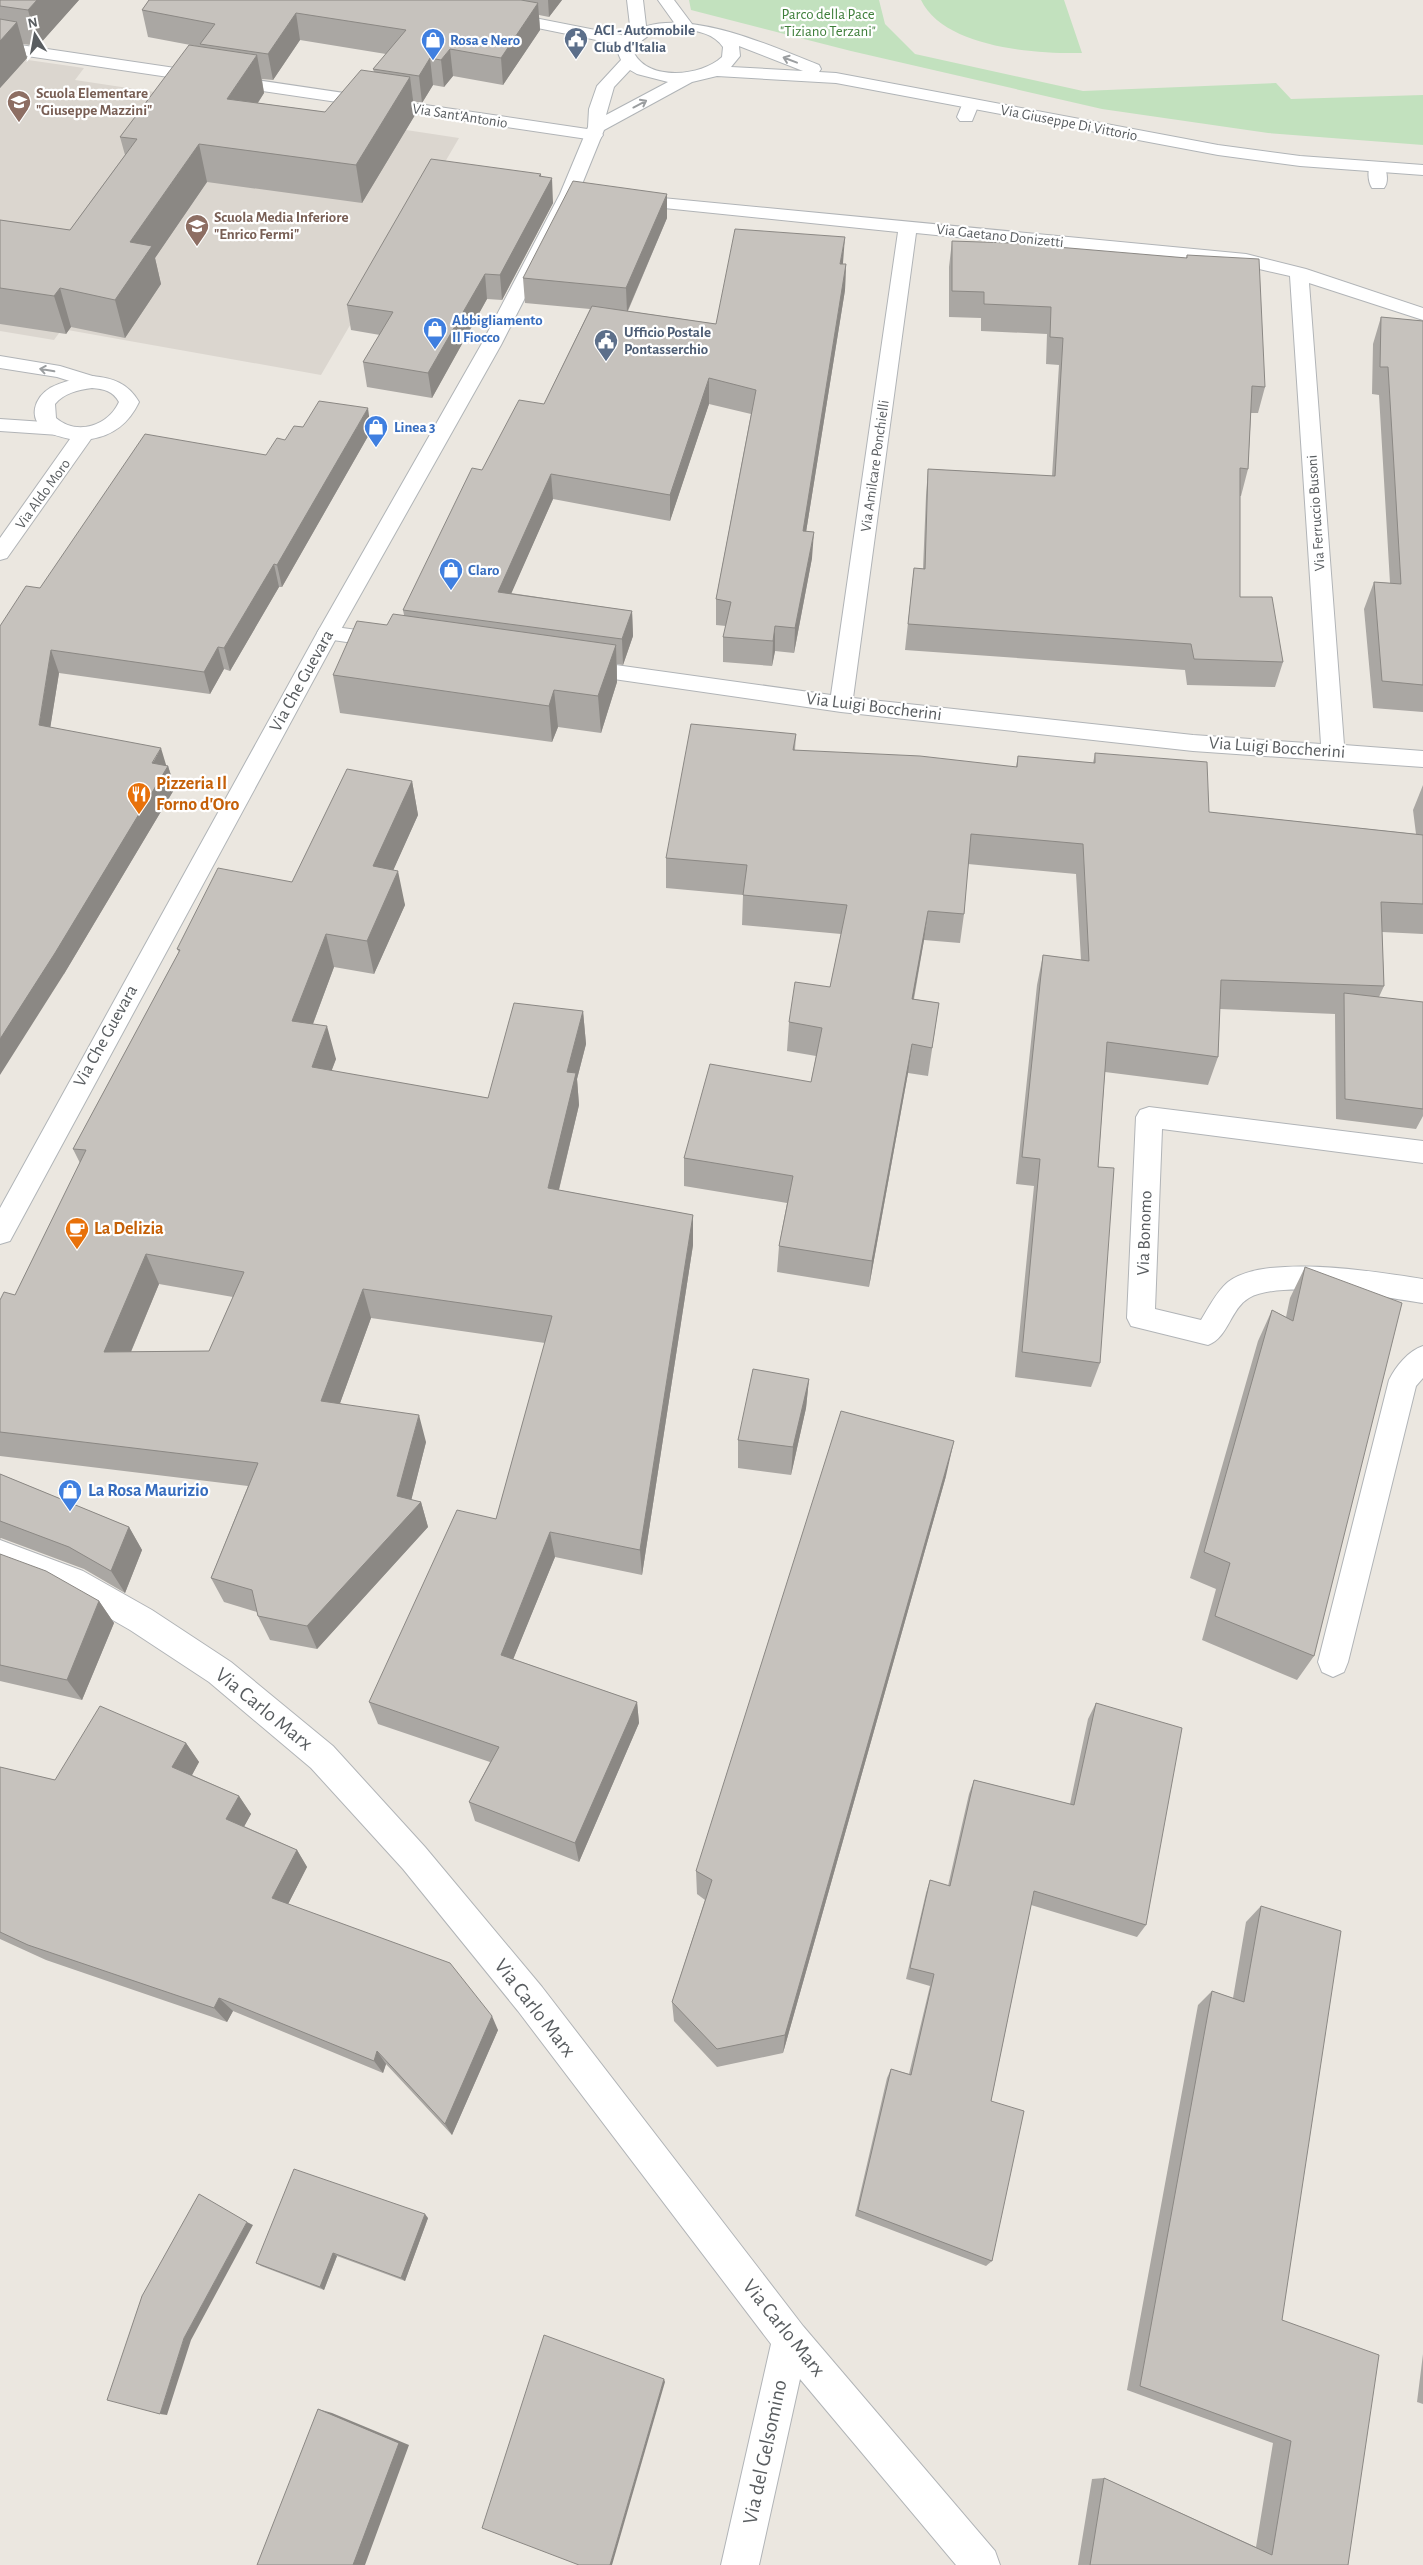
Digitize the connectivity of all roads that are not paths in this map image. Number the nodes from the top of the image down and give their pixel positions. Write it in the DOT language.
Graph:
graph roads {
  1 [pos="635,0"];
  2 [pos="666,0"];
  3 [pos="488,14"];
  4 [pos="684,24"];
  5 [pos="714,31"];
  6 [pos="634,38"];
  7 [pos="0,47"];
  8 [pos="629,61"];
  9 [pos="716,71"];
  10 [pos="686,78"];
  11 [pos="836,78"];
  12 [pos="595,131"];
  13 [pos="1423,170"];
  14 [pos="610,198"];
  15 [pos="908,227"];
  16 [pos="1299,273"];
  17 [pos="1423,314"];
  18 [pos="0,362"];
  19 [pos="92,382"];
  20 [pos="0,424"];
  21 [pos="59,429"];
  22 [pos="85,433"];
  23 [pos="0,553"];
  24 [pos="328,633"];
  25 [pos="407,644"];
  26 [pos="555,665"];
  27 [pos="841,704"];
  28 [pos="1333,752"];
  29 [pos="1423,759"];
  30 [pos="1423,1152"];
  31 [pos="0,1233"];
  32 [pos="1423,1291"];
  33 [pos="1423,1358"];
  34 [pos="0,1554"];
  35 [pos="1333,1662"];
  36 [pos="790,2339"];
  37 [pos="740,2565"];
  38 [pos="981,2565"];
  1 -- 6 [label="street"];
  2 -- 4 [label="street"];
  3 -- 6 [label="street"];
  4 -- 5 [label="street"];
  4 -- 6 [label="street"];
  5 -- 9 [label="street"];
  11 -- 5 [label="street, one-way"];
  6 -- 8 [label="street"];
  7 -- 12 [label="street, Via Sant'Antonio"];
  8 -- 10 [label="street"];
  8 -- 12 [label="street, Via Che Guevara"];
  9 -- 10 [label="street, Via Giuseppe Di Vittorio"];
  9 -- 11 [label="street, Via Giuseppe Di Vittorio"];
  12 -- 10 [label="street, one-way"];
  11 -- 13 [label="street, Via Giuseppe Di Vittorio"];
  12 -- 24 [label="street, Via Che Guevara"];
  14 -- 15 [label="street, Via Gaetano Donizetti"];
  15 -- 16 [label="street, Via Gaetano Donizetti"];
  15 -- 27 [label="street, Via Amilcare Ponchielli"];
  16 -- 17 [label="street, Via Gaetano Donizetti"];
  16 -- 28 [label="street, Via Ferruccio Busoni"];
  19 -- 18 [label="street, one-way"];
  19 -- 21 [label="street"];
  19 -- 22 [label="street"];
  20 -- 21 [label="street"];
  21 -- 22 [label="street"];
  22 -- 23 [label="street, Via Aldo Moro"];
  24 -- 25 [label="street"];
  24 -- 31 [label="street, Via Che Guevara"];
  26 -- 27 [label="street, Via Luigi Boccherini"];
  27 -- 28 [label="street, Via Luigi Boccherini"];
  28 -- 29 [label="street, Via Luigi Boccherini"];
  30 -- 32 [label="street, Via Bonomo"];
  33 -- 35 [label="street"];
  34 -- 36 [label="street, Via Carlo Marx"];
  36 -- 37 [label="street, Via del Gelsomino"];
  36 -- 38 [label="street, Via Carlo Marx"];
}
